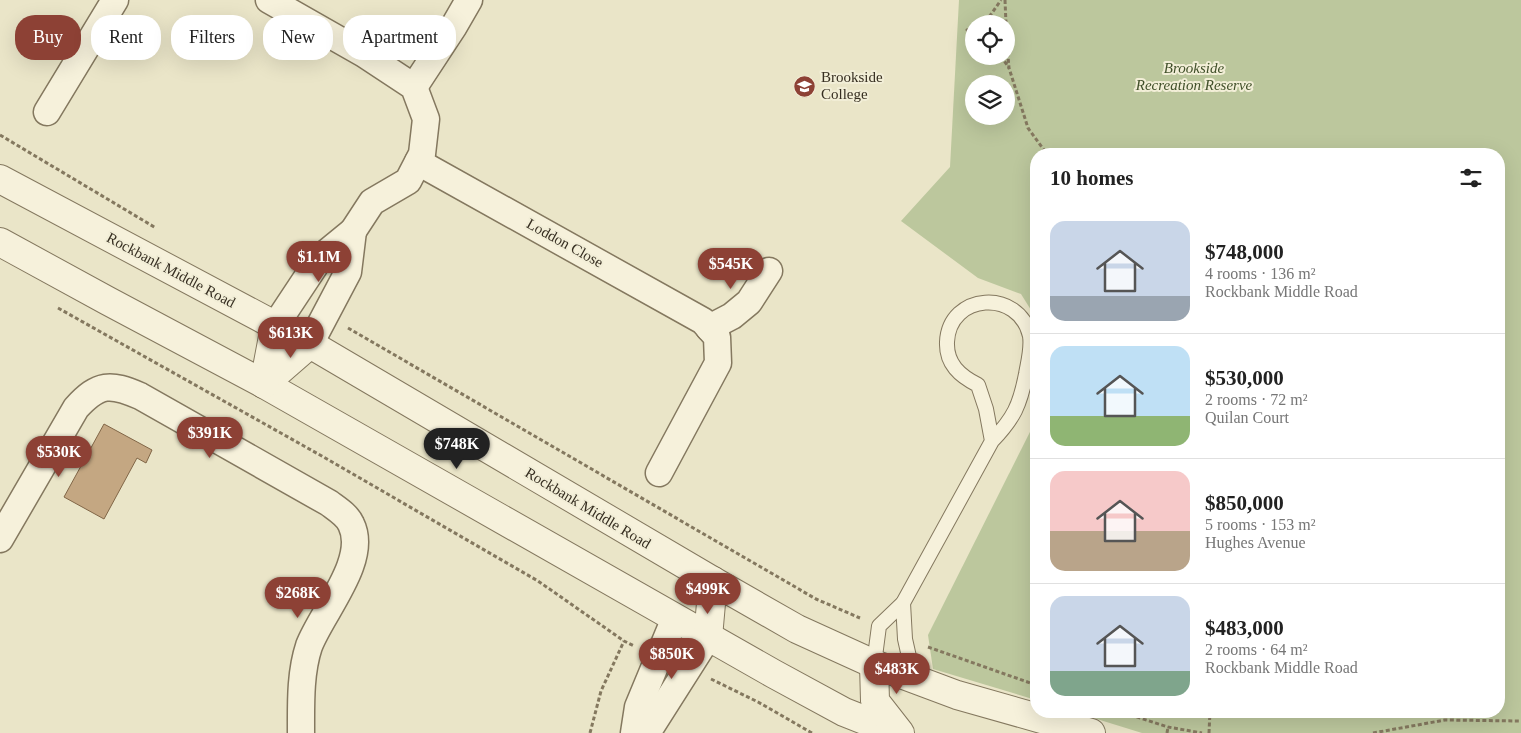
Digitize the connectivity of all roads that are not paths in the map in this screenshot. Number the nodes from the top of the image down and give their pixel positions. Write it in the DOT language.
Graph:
graph roads {
  1 [pos="115,0"];
  2 [pos="269,0"];
  3 [pos="469,0"];
  4 [pos="414,87"];
  5 [pos="47,112"];
  6 [pos="418,162"];
  7 [pos="0,179"];
  8 [pos="353,231"];
  9 [pos="0,242"];
  10 [pos="769,272"];
  11 [pos="276,326"];
  12 [pos="709,328"];
  13 [pos="310,344"];
  14 [pos="264,384"];
  15 [pos="992,441"];
  16 [pos="659,473"];
  17 [pos="0,539"];
  18 [pos="712,581"];
  19 [pos="903,603"];
  20 [pos="675,618"];
  21 [pos="708,637"];
  22 [pos="874,664"];
  23 [pos="914,680"];
  24 [pos="1030,716"];
  25 [pos="1036,718"];
  26 [pos="301,733"];
  27 [pos="634,733"];
  28 [pos="647,733"];
  29 [pos="899,733"];
  30 [pos="1091,733"];
  1 -- 5 [label="street"];
  2 -- 4 [label="street"];
  3 -- 4 [label="street"];
  4 -- 6 [label="street"];
  6 -- 8 [label="street"];
  6 -- 12 [label="street, Loddon Close"];
  7 -- 11 [label="street, Rockbank Middle Road"];
  8 -- 11 [label="street"];
  8 -- 13 [label="street"];
  9 -- 14 [label="street"];
  10 -- 12 [label="street"];
  11 -- 13 [label="street, Rockbank Middle Road"];
  11 -- 14 [label="street"];
  12 -- 16 [label="street"];
  13 -- 14 [label="street"];
  13 -- 18 [label="street, Rockbank Middle Road"];
  14 -- 20 [label="street"];
  15 -- 15 [label="lane"];
  15 -- 19 [label="lane"];
  17 -- 26 [label="street"];
  18 -- 20 [label="street"];
  18 -- 21 [label="street"];
  18 -- 22 [label="street, Rockbank Middle Road"];
  19 -- 22 [label="lane"];
  19 -- 23 [label="lane"];
  20 -- 21 [label="street"];
  20 -- 27 [label="street"];
  21 -- 28 [label="street"];
  21 -- 29 [label="street"];
  22 -- 23 [label="street, Rockbank Middle Road"];
  22 -- 29 [label="street"];
  23 -- 24 [label="street, Rockbank Middle Road"];
  25 -- 30 [label="street, Rockbank Middle Road"];
}
